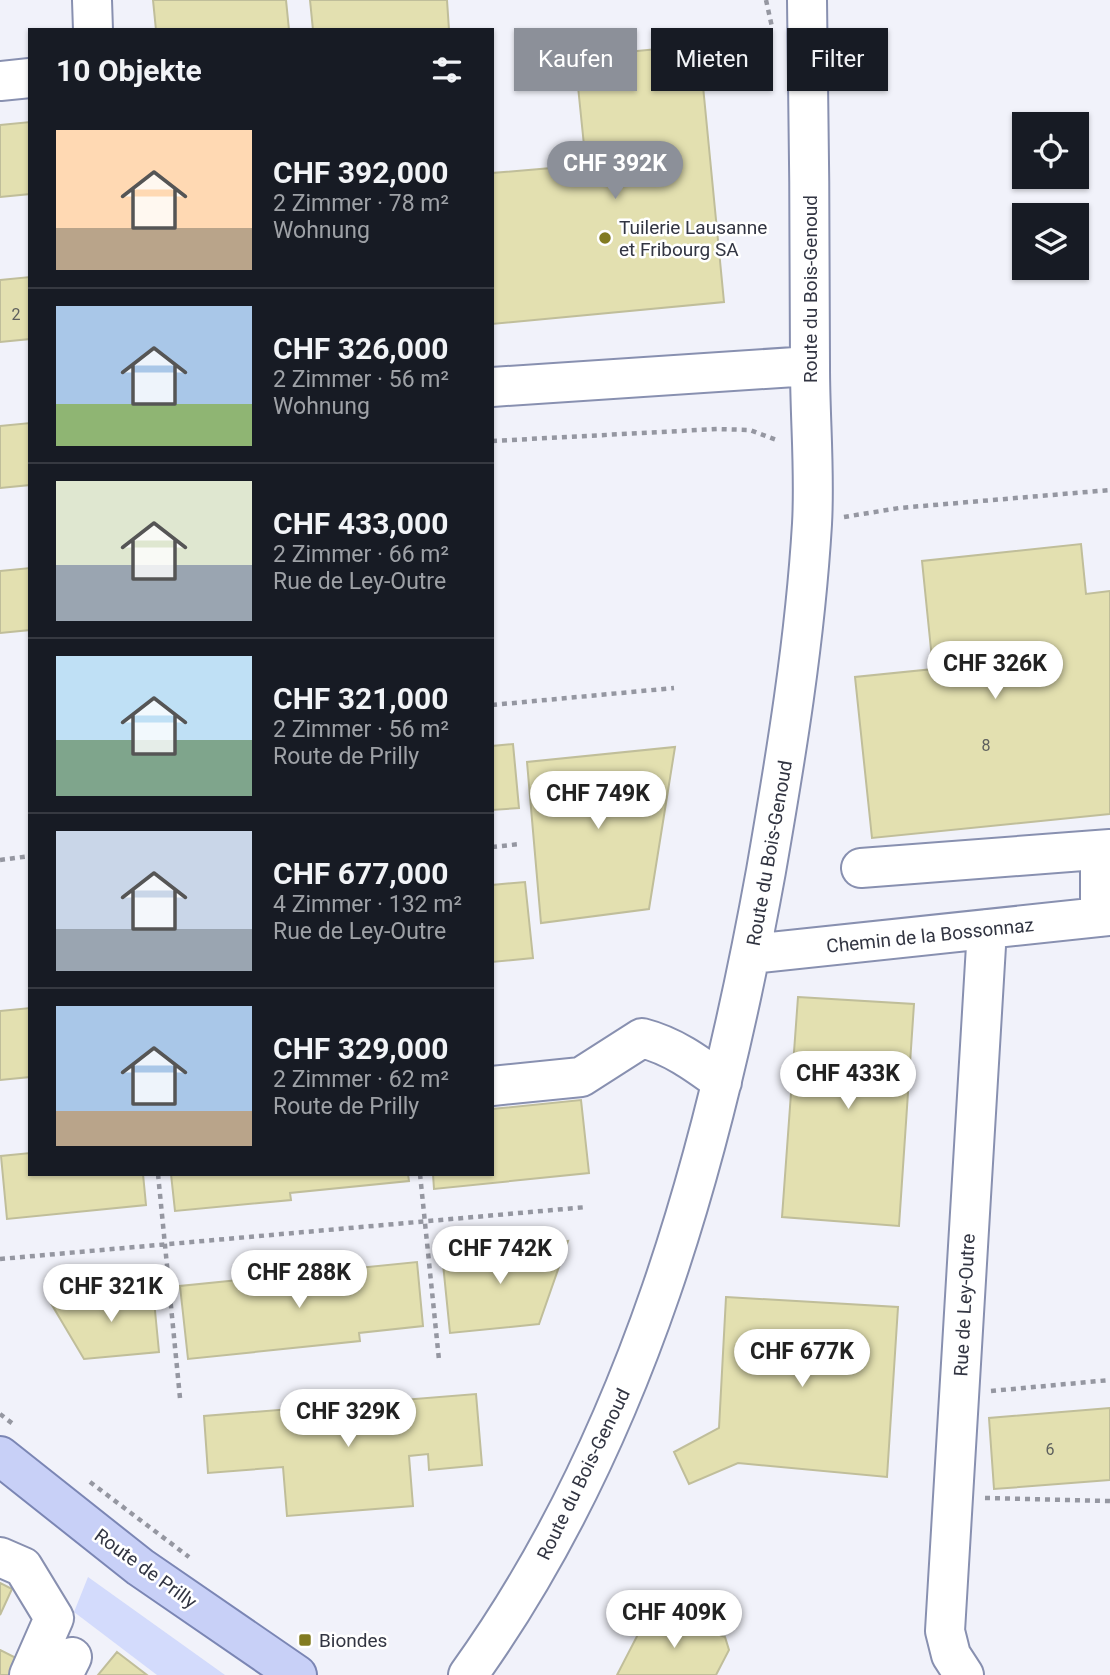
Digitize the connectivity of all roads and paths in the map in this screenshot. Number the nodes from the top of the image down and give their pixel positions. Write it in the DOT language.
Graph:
graph roads {
  1 [pos="92,0"];
  2 [pos="807,0"];
  3 [pos="93,28"];
  4 [pos="28,78"];
  5 [pos="0,81"];
  6 [pos="810,366"];
  7 [pos="494,387"];
  8 [pos="811,439"];
  9 [pos="494,441"];
  10 [pos="1110,490"];
  11 [pos="812,522"];
  12 [pos="674,688"];
  13 [pos="494,705"];
  14 [pos="520,844"];
  15 [pos="494,847"];
  16 [pos="1105,849"];
  17 [pos="28,856"];
  18 [pos="0,860"];
  19 [pos="861,868"];
  20 [pos="1105,917"];
  21 [pos="987,929"];
  22 [pos="751,954"];
  23 [pos="722,1082"];
  24 [pos="494,1086"];
  25 [pos="158,1176"];
  26 [pos="420,1176"];
  27 [pos="587,1207"];
  28 [pos="425,1222"];
  29 [pos="165,1244"];
  30 [pos="0,1259"];
  31 [pos="439,1360"];
  32 [pos="1110,1380"];
  33 [pos="959,1395"];
  34 [pos="180,1398"];
  35 [pos="0,1414"];
  36 [pos="11,1443"];
  37 [pos="88,1480"];
  38 [pos="953,1497"];
  39 [pos="1110,1501"];
  40 [pos="0,1557"];
  41 [pos="193,1560"];
  42 [pos="469,1667"];
  43 [pos="29,1675"];
  44 [pos="297,1675"];
  45 [pos="964,1675"];
  1 -- 3 [label="street"];
  2 -- 6 [label="street, Route du Bois-Genoud"];
  4 -- 5 [label="street"];
  6 -- 7 [label="street"];
  6 -- 8 [label="street, Route du Bois-Genoud"];
  8 -- 9 [label="path"];
  8 -- 11 [label="street, Route du Bois-Genoud"];
  10 -- 11 [label="path"];
  11 -- 22 [label="street, Route du Bois-Genoud"];
  12 -- 13 [label="path"];
  14 -- 15 [label="path"];
  16 -- 19 [label="street"];
  16 -- 20 [label="street"];
  17 -- 18 [label="path"];
  20 -- 21 [label="street, Chemin de la Bossonnaz"];
  21 -- 22 [label="street, Chemin de la Bossonnaz"];
  21 -- 33 [label="street, Rue de Ley-Outre"];
  22 -- 23 [label="street, Route du Bois-Genoud"];
  23 -- 24 [label="street"];
  23 -- 42 [label="street, Route du Bois-Genoud"];
  25 -- 29 [label="path"];
  26 -- 28 [label="path"];
  27 -- 28 [label="path"];
  28 -- 29 [label="path"];
  28 -- 31 [label="path"];
  29 -- 30 [label="path"];
  29 -- 34 [label="path"];
  32 -- 33 [label="path"];
  33 -- 38 [label="street, Rue de Ley-Outre"];
  35 -- 36 [label="path"];
  36 -- 44 [label="main road, Route de Prilly"];
  37 -- 41 [label="path"];
  38 -- 39 [label="path"];
  38 -- 45 [label="street, Rue de Ley-Outre"];
  40 -- 43 [label="street"];
}
